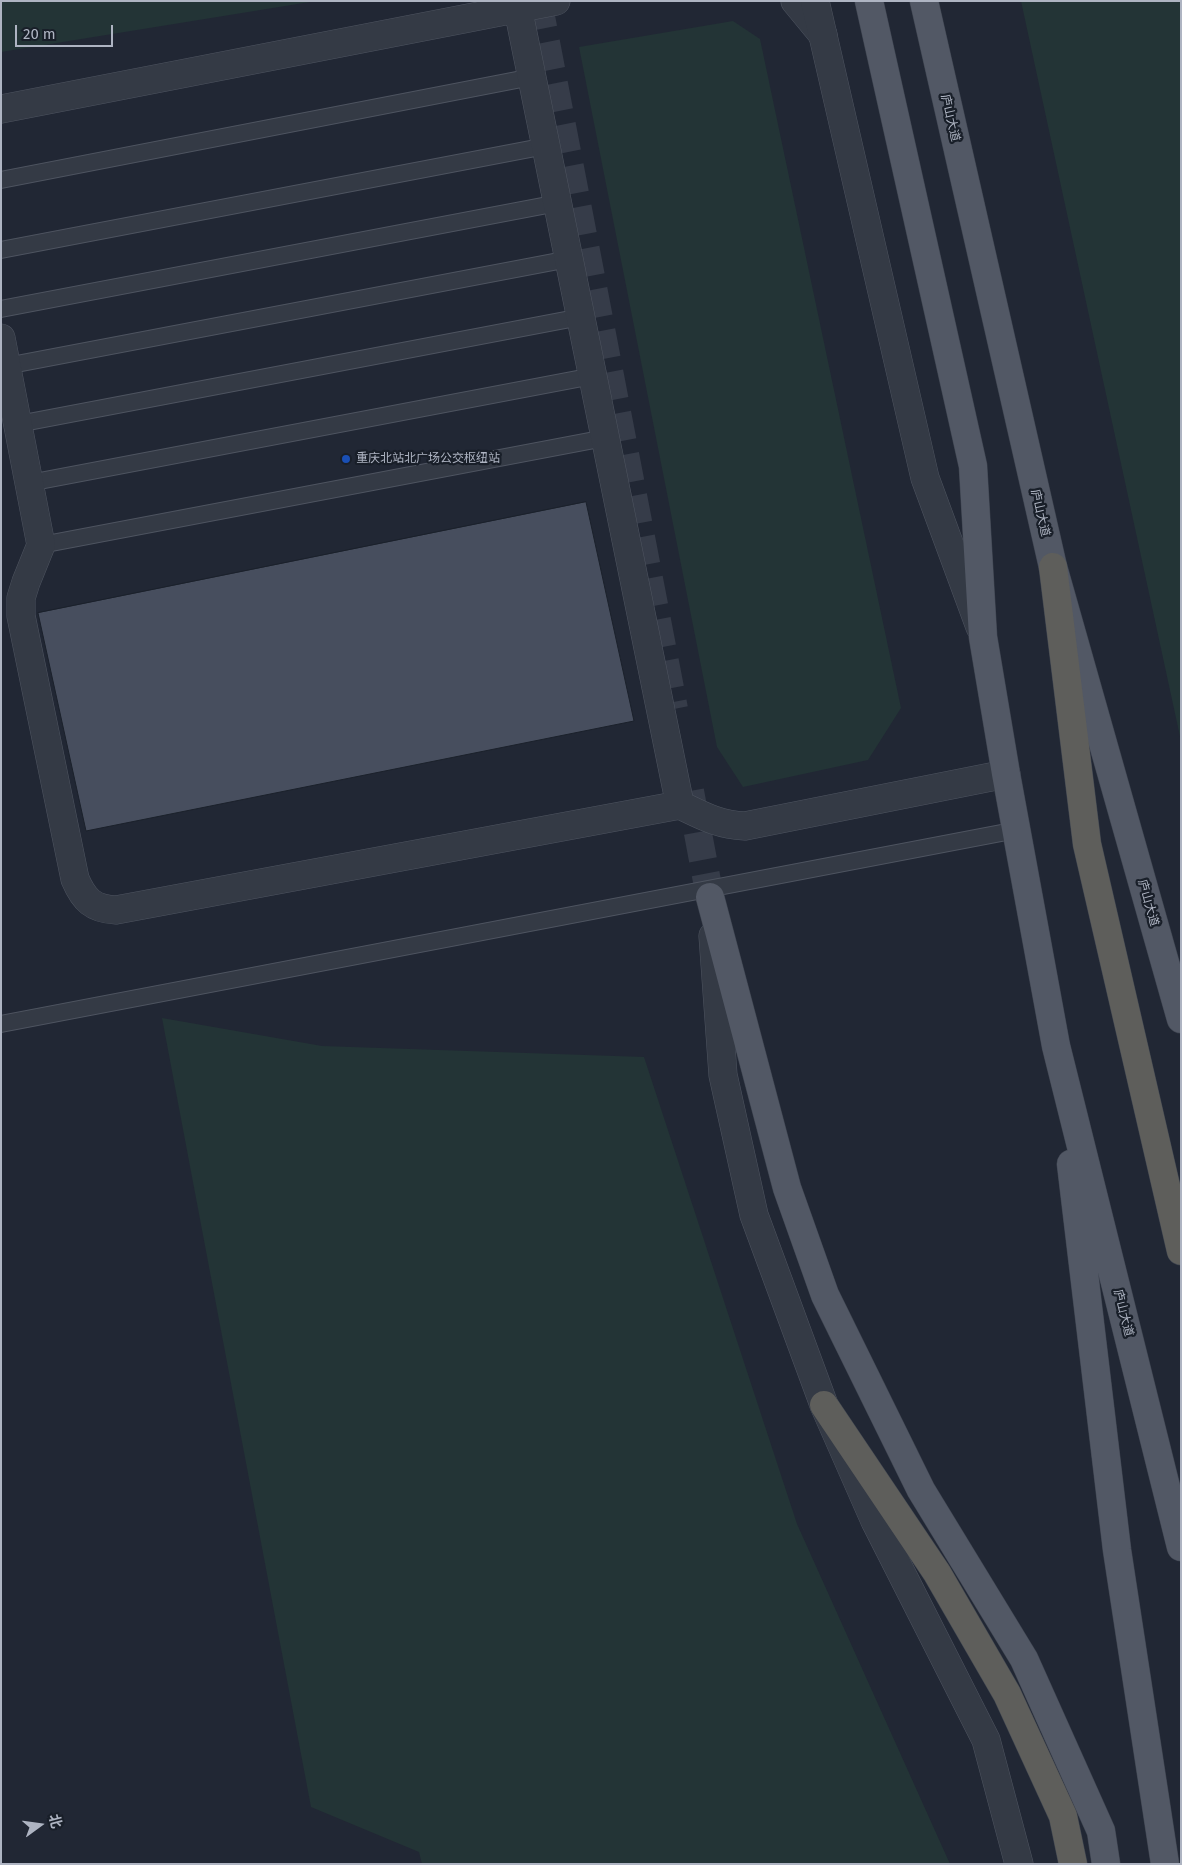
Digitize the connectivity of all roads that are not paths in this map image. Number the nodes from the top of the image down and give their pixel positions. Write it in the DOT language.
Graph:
graph roads {
  1 [pos="556,1"];
  2 [pos="795,1"];
  3 [pos="815,1"];
  4 [pos="869,1"];
  5 [pos="924,1"];
  6 [pos="518,9"];
  7 [pos="823,35"];
  8 [pos="532,78"];
  9 [pos="1,109"];
  10 [pos="546,146"];
  11 [pos="1,180"];
  12 [pos="558,203"];
  13 [pos="1,250"];
  14 [pos="569,259"];
  15 [pos="1,309"];
  16 [pos="581,317"];
  17 [pos="1,338"];
  18 [pos="6,366"];
  19 [pos="593,376"];
  20 [pos="18,424"];
  21 [pos="606,438"];
  22 [pos="29,484"];
  23 [pos="41,545"];
  24 [pos="1053,567"];
  25 [pos="983,637"];
  26 [pos="1006,774"];
  27 [pos="680,805"];
  28 [pos="1017,830"];
  29 [pos="710,897"];
  30 [pos="1181,1018"];
  31 [pos="1,1024"];
  32 [pos="1056,1046"];
  33 [pos="1181,1251"];
  34 [pos="824,1405"];
  35 [pos="1181,1547"];
  36 [pos="1019,1864"];
  37 [pos="1073,1864"];
  38 [pos="1106,1864"];
  39 [pos="1165,1864"];
  1 -- 6 [label="street"];
  2 -- 7 [label="street"];
  3 -- 7 [label="street, 庐山大道"];
  4 -- 25 [label="main road, 庐山大道"];
  5 -- 24 [label="main road, 庐山大道"];
  6 -- 8 [label="street"];
  6 -- 9 [label="street"];
  7 -- 25 [label="street, 庐山大道"];
  8 -- 10 [label="street"];
  8 -- 11 [label="lane"];
  10 -- 12 [label="street"];
  10 -- 13 [label="lane"];
  12 -- 14 [label="street"];
  12 -- 15 [label="lane"];
  14 -- 16 [label="street"];
  14 -- 18 [label="lane"];
  16 -- 19 [label="street"];
  16 -- 20 [label="lane"];
  17 -- 18 [label="street"];
  18 -- 20 [label="street"];
  19 -- 21 [label="street"];
  19 -- 22 [label="lane"];
  20 -- 22 [label="street"];
  21 -- 23 [label="lane"];
  21 -- 27 [label="street"];
  22 -- 23 [label="street"];
  23 -- 27 [label="street"];
  24 -- 30 [label="main road, 庐山大道"];
  24 -- 33 [label="highway"];
  25 -- 26 [label="main road, 庐山大道"];
  26 -- 27 [label="street"];
  26 -- 28 [label="main road, 庐山大道"];
  28 -- 31 [label="lane"];
  28 -- 32 [label="main road, 庐山大道"];
  29 -- 34 [label="street"];
  29 -- 38 [label="main road"];
  32 -- 35 [label="main road, 庐山大道"];
  32 -- 39 [label="main road"];
  34 -- 36 [label="street"];
  34 -- 37 [label="highway"];
}
